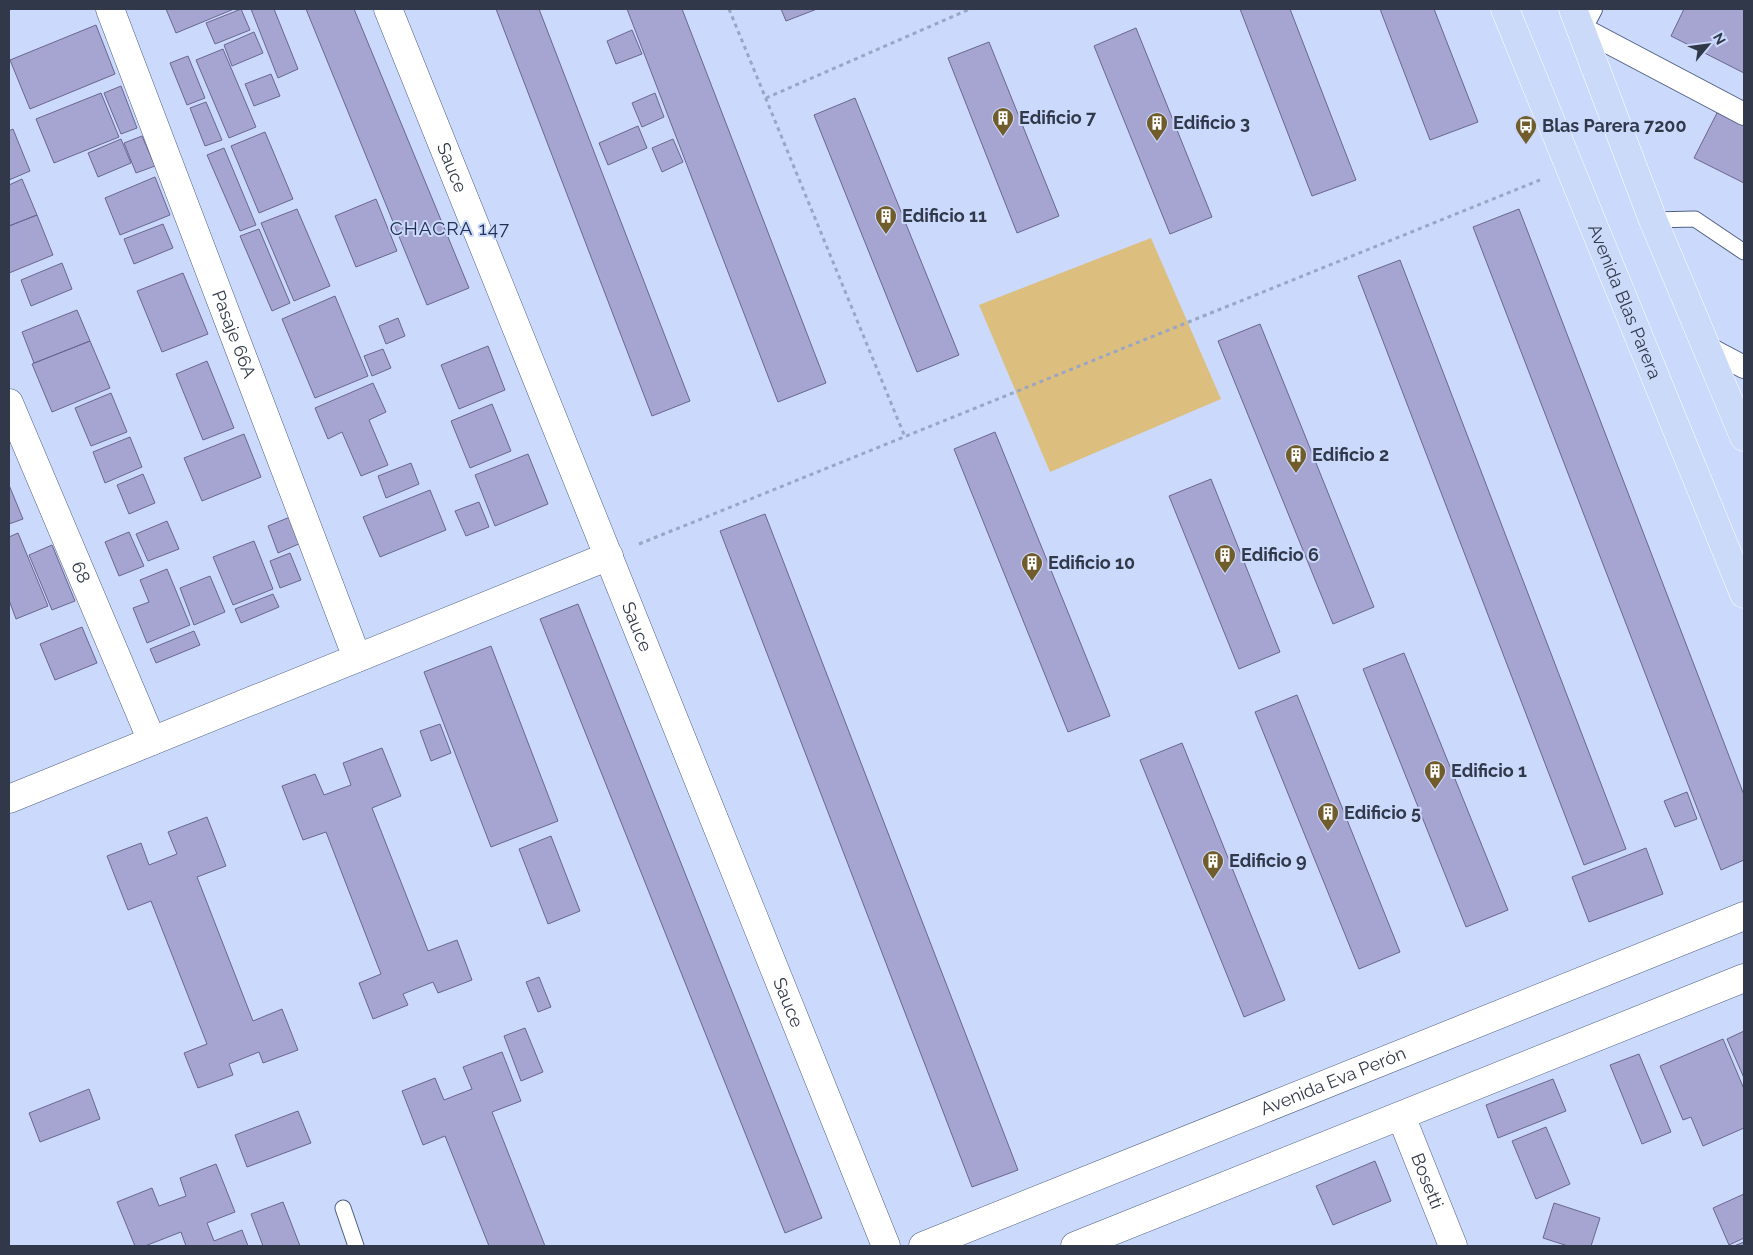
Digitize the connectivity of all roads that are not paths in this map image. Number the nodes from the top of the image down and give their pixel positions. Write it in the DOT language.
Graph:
graph roads {
  1 [pos="110,9"];
  2 [pos="388,9"];
  3 [pos="1506,9"];
  4 [pos="1582,15"];
  5 [pos="1744,114"];
  6 [pos="1653,220"];
  7 [pos="1744,252"];
  8 [pos="1708,348"];
  9 [pos="1744,367"];
  10 [pos="9,404"];
  11 [pos="1744,437"];
  12 [pos="608,556"];
  13 [pos="1744,594"];
  14 [pos="357,658"];
  15 [pos="152,741"];
  16 [pos="9,799"];
  17 [pos="1744,916"];
  18 [pos="1744,978"];
  19 [pos="1400,1116"];
  20 [pos="343,1208"];
  21 [pos="356,1246"];
  22 [pos="886,1246"];
  23 [pos="924,1246"];
  24 [pos="1075,1246"];
  25 [pos="1453,1246"];
  1 -- 14 [label="street, Pasaje 66A"];
  2 -- 12 [label="street, Sauce"];
  3 -- 13 [label="main road, Avenida Blas Parera"];
  4 -- 5 [label="street"];
  4 -- 6 [label="main road"];
  6 -- 7 [label="lane"];
  6 -- 8 [label="main road"];
  8 -- 9 [label="street"];
  8 -- 11 [label="main road"];
  10 -- 15 [label="street, 68"];
  12 -- 14 [label="street"];
  12 -- 22 [label="street, Sauce"];
  14 -- 15 [label="street"];
  15 -- 16 [label="street"];
  17 -- 23 [label="street, Avenida Eva Perón"];
  18 -- 19 [label="street"];
  19 -- 24 [label="street"];
  19 -- 25 [label="street, Bosetti"];
  20 -- 21 [label="lane"];
}
